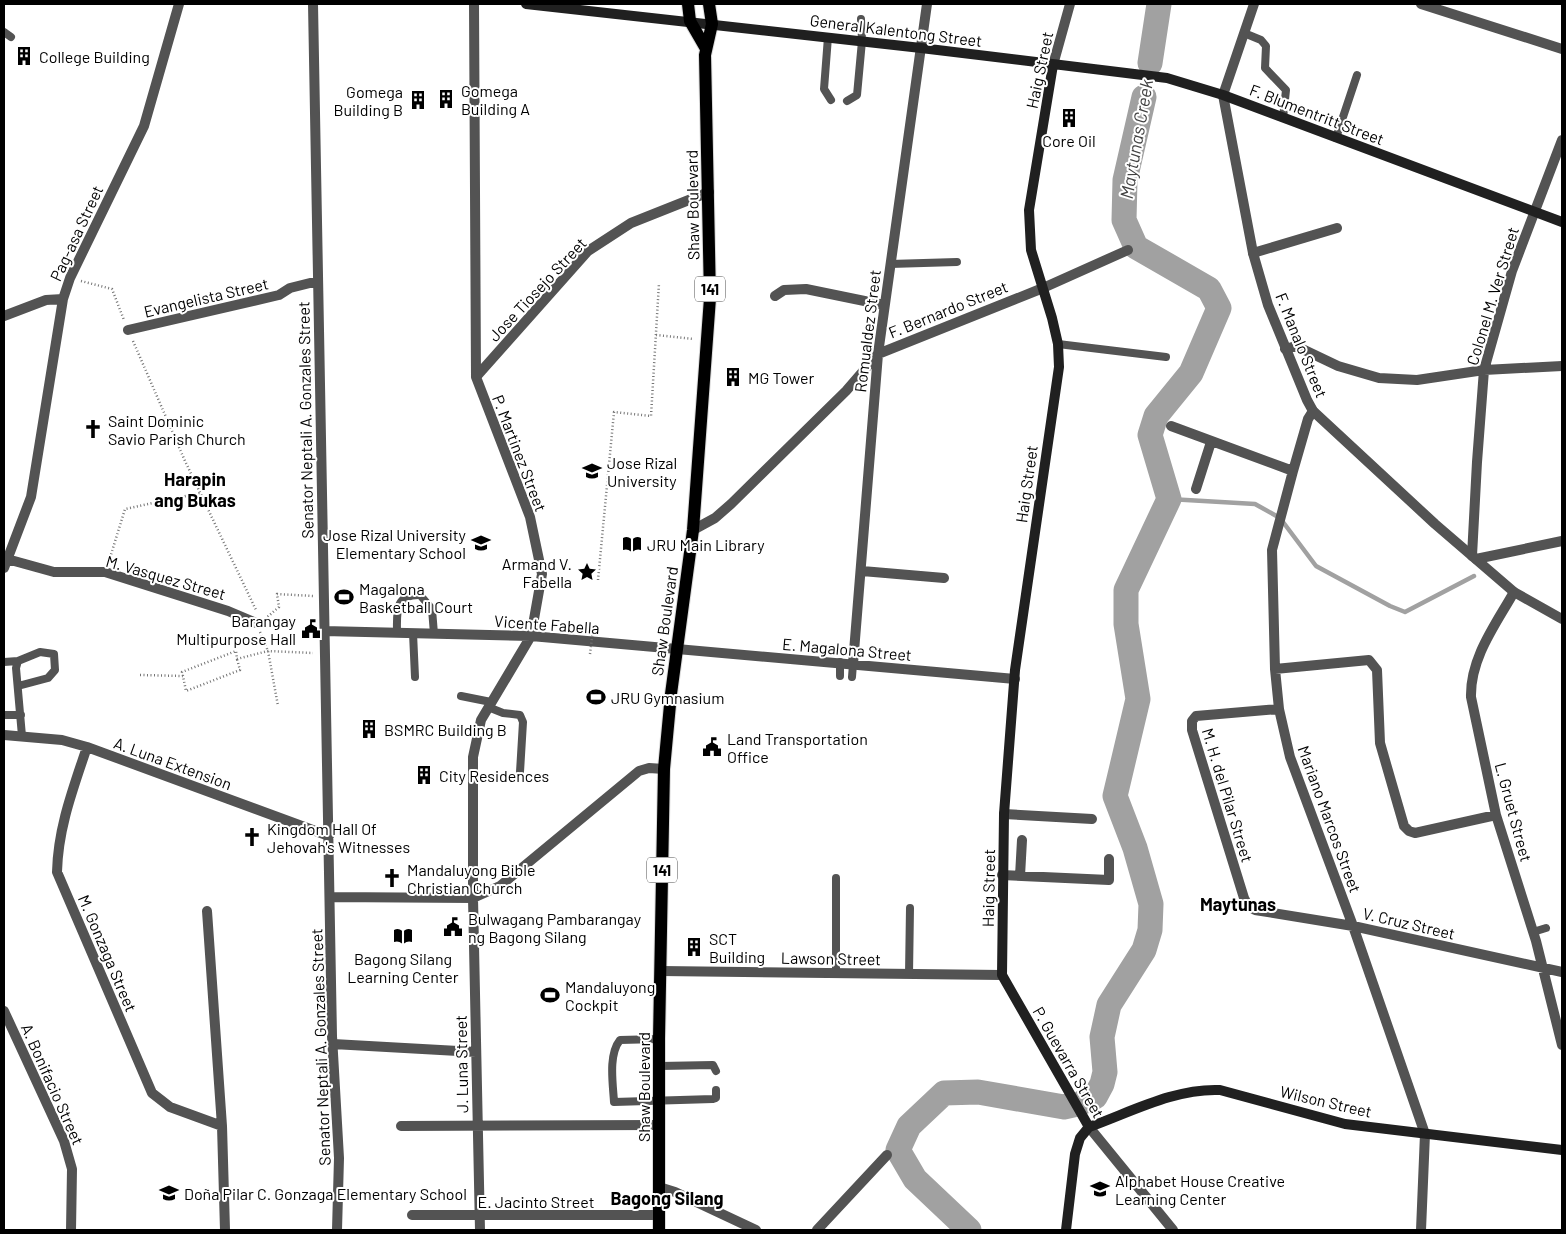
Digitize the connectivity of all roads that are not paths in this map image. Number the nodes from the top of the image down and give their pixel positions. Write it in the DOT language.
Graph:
graph roads {
  1 [pos="179,4"];
  2 [pos="313,4"];
  3 [pos="474,4"];
  4 [pos="526,4"];
  5 [pos="688,4"];
  6 [pos="709,4"];
  7 [pos="927,4"];
  8 [pos="1070,4"];
  9 [pos="1254,4"];
  10 [pos="1427,5"];
  11 [pos="861,19"];
  12 [pos="690,21"];
  13 [pos="712,24"];
  14 [pos="4,32"];
  15 [pos="1244,33"];
  16 [pos="11,37"];
  17 [pos="828,37"];
  18 [pos="862,41"];
  19 [pos="705,47"];
  20 [pos="921,48"];
  21 [pos="1562,50"];
  22 [pos="1053,65"];
  23 [pos="1357,75"];
  24 [pos="1223,95"];
  25 [pos="831,100"];
  26 [pos="846,102"];
  27 [pos="1283,118"];
  28 [pos="1336,138"];
  29 [pos="1562,140"];
  30 [pos="709,192"];
  31 [pos="1534,212"];
  32 [pos="1562,222"];
  33 [pos="1337,228"];
  34 [pos="1128,250"];
  35 [pos="1253,253"];
  36 [pos="957,262"];
  37 [pos="890,264"];
  38 [pos="318,281"];
  39 [pos="1043,288"];
  40 [pos="775,296"];
  41 [pos="63,299"];
  42 [pos="884,305"];
  43 [pos="4,316"];
  44 [pos="128,330"];
  45 [pos="1058,344"];
  46 [pos="1285,348"];
  47 [pos="878,354"];
  48 [pos="1166,356"];
  49 [pos="1562,366"];
  50 [pos="1484,370"];
  51 [pos="476,377"];
  52 [pos="1313,411"];
  53 [pos="1171,426"];
  54 [pos="1211,442"];
  55 [pos="1293,471"];
  56 [pos="1196,489"];
  57 [pos="693,530"];
  58 [pos="1562,541"];
  59 [pos="1474,557"];
  60 [pos="5,564"];
  61 [pos="862,571"];
  62 [pos="944,578"];
  63 [pos="1514,592"];
  64 [pos="1562,619"];
  65 [pos="256,625"];
  66 [pos="324,631"];
  67 [pos="397,633"];
  68 [pos="413,633"];
  69 [pos="434,634"];
  70 [pos="531,636"];
  71 [pos="677,649"];
  72 [pos="18,661"];
  73 [pos="4,662"];
  74 [pos="840,662"];
  75 [pos="853,664"];
  76 [pos="1275,669"];
  77 [pos="840,676"];
  78 [pos="415,677"];
  79 [pos="852,677"];
  80 [pos="1014,679"];
  81 [pos="18,686"];
  82 [pos="461,696"];
  83 [pos="490,705"];
  84 [pos="1279,709"];
  85 [pos="4,715"];
  86 [pos="21,715"];
  87 [pos="4,735"];
  88 [pos="22,736"];
  89 [pos="87,747"];
  90 [pos="664,769"];
  91 [pos="520,772"];
  92 [pos="1004,814"];
  93 [pos="1496,815"];
  94 [pos="1092,819"];
  95 [pos="329,836"];
  96 [pos="1022,840"];
  97 [pos="1109,858"];
  98 [pos="1002,875"];
  99 [pos="1020,876"];
  100 [pos="836,878"];
  101 [pos="330,897"];
  102 [pos="473,898"];
  103 [pos="1248,906"];
  104 [pos="910,908"];
  105 [pos="207,911"];
  106 [pos="1353,926"];
  107 [pos="1546,928"];
  108 [pos="1533,932"];
  109 [pos="1544,968"];
  110 [pos="660,971"];
  111 [pos="1562,972"];
  112 [pos="836,973"];
  113 [pos="909,974"];
  114 [pos="1002,975"];
  115 [pos="4,1011"];
  116 [pos="659,1039"];
  117 [pos="333,1044"];
  118 [pos="1562,1045"];
  119 [pos="476,1052"];
  120 [pos="660,1066"];
  121 [pos="716,1071"];
  122 [pos="716,1090"];
  123 [pos="660,1101"];
  124 [pos="659,1125"];
  125 [pos="222,1126"];
  126 [pos="401,1126"];
  127 [pos="478,1126"];
  128 [pos="1089,1127"];
  129 [pos="1425,1134"];
  130 [pos="1562,1150"];
  131 [pos="887,1155"];
  132 [pos="659,1187"];
  133 [pos="412,1215"];
  134 [pos="660,1215"];
  135 [pos="480,1216"];
  136 [pos="71,1230"];
  137 [pos="225,1230"];
  138 [pos="336,1230"];
  139 [pos="480,1230"];
  140 [pos="659,1230"];
  141 [pos="756,1230"];
  142 [pos="817,1230"];
  143 [pos="1066,1230"];
  144 [pos="1173,1230"];
  145 [pos="1421,1230"];
  1 -- 41 [label="street, Pag-asa Street"];
  2 -- 38 [label="street, Senator Neptali A. Gonzales Street"];
  3 -- 51 [label="street, P. Martinez Street"];
  4 -- 12 [label="main road, General Kalentong Street"];
  5 -- 12 [label="main road, Shaw Boulevard / 141"];
  6 -- 13 [label="main road, Shaw Boulevard / 141"];
  7 -- 20 [label="street, Romualdez Street"];
  8 -- 22 [label="street, Haig Street"];
  9 -- 15 [label="street, F. Manalo Street"];
  10 -- 21 [label="street"];
  11 -- 18 [label="lane"];
  12 -- 13 [label="main road, General Kalentong Street"];
  12 -- 19 [label="main road, Shaw Boulevard / 141"];
  13 -- 17 [label="main road, General Kalentong Street"];
  13 -- 19 [label="main road, Shaw Boulevard / 141"];
  14 -- 16 [label="lane"];
  15 -- 24 [label="street, F. Manalo Street"];
  15 -- 27 [label="lane"];
  17 -- 18 [label="main road, General Kalentong Street"];
  17 -- 25 [label="lane"];
  18 -- 20 [label="main road, General Kalentong Street"];
  18 -- 26 [label="lane"];
  19 -- 30 [label="main road, Shaw Boulevard / 141"];
  20 -- 22 [label="main road, General Kalentong Street"];
  20 -- 37 [label="street, Romualdez Street"];
  22 -- 24 [label="main road, F. Blumentritt Street"];
  22 -- 39 [label="main road, Haig Street"];
  23 -- 28 [label="lane"];
  24 -- 27 [label="main road, F. Blumentritt Street"];
  24 -- 35 [label="street, F. Manalo Street"];
  27 -- 28 [label="main road, F. Blumentritt Street"];
  28 -- 31 [label="main road, F. Blumentritt Street"];
  29 -- 31 [label="street, Colonel M. Ver Street"];
  30 -- 51 [label="street, Jose Tiosejo Street"];
  30 -- 57 [label="main road, Shaw Boulevard / 141"];
  31 -- 32 [label="main road, F. Blumentritt Street"];
  31 -- 50 [label="street, Colonel M. Ver Street"];
  33 -- 35 [label="street"];
  34 -- 39 [label="street, F. Bernardo Street"];
  35 -- 46 [label="street, F. Manalo Street"];
  36 -- 37 [label="lane"];
  37 -- 42 [label="street, Romualdez Street"];
  38 -- 44 [label="street, Evangelista Street"];
  38 -- 66 [label="street, Senator Neptali A. Gonzales Street"];
  39 -- 45 [label="main road, Haig Street"];
  39 -- 47 [label="street, F. Bernardo Street"];
  40 -- 42 [label="street"];
  41 -- 43 [label="street"];
  41 -- 60 [label="street, Pag-asa Street"];
  42 -- 47 [label="street, Romualdez Street"];
  45 -- 48 [label="lane"];
  45 -- 80 [label="main road, Haig Street"];
  46 -- 50 [label="street"];
  46 -- 52 [label="street, F. Manalo Street"];
  47 -- 57 [label="street, F. Bernardo Street"];
  47 -- 61 [label="street, Romualdez Street"];
  49 -- 50 [label="street"];
  50 -- 59 [label="street, Colonel M. Ver Street"];
  51 -- 70 [label="street, P. Martinez Street"];
  52 -- 55 [label="street, Mariano Marcos Street"];
  52 -- 59 [label="street, F. Manalo Street"];
  53 -- 54 [label="street"];
  54 -- 55 [label="street"];
  54 -- 56 [label="street"];
  55 -- 76 [label="street, Mariano Marcos Street"];
  57 -- 71 [label="main road, Shaw Boulevard / 141"];
  58 -- 59 [label="street"];
  59 -- 63 [label="street, F. Manalo Street"];
  60 -- 65 [label="street, M. Vasquez Street"];
  61 -- 62 [label="street"];
  61 -- 75 [label="street, Romualdez Street"];
  63 -- 64 [label="street, F. Manalo Street"];
  63 -- 93 [label="street, L. Gruet Street"];
  66 -- 67 [label="street, Vicente Fabella"];
  66 -- 95 [label="street, Senator Neptali A. Gonzales Street"];
  67 -- 68 [label="street, Vicente Fabella"];
  67 -- 69 [label="lane"];
  68 -- 69 [label="street, Vicente Fabella"];
  68 -- 78 [label="lane"];
  69 -- 70 [label="street, Vicente Fabella"];
  70 -- 71 [label="street, Vicente Fabella"];
  70 -- 83 [label="street, P. Martinez Street"];
  71 -- 74 [label="street, E. Magalona Street"];
  71 -- 90 [label="main road, Shaw Boulevard / 141"];
  72 -- 73 [label="lane"];
  72 -- 81 [label="lane"];
  72 -- 81 [label="lane"];
  74 -- 75 [label="street, E. Magalona Street"];
  74 -- 77 [label="lane"];
  75 -- 79 [label="lane"];
  75 -- 80 [label="street, E. Magalona Street"];
  76 -- 84 [label="street, Mariano Marcos Street"];
  76 -- 93 [label="street"];
  80 -- 92 [label="main road, Haig Street"];
  81 -- 86 [label="lane"];
  82 -- 83 [label="lane"];
  83 -- 91 [label="lane"];
  83 -- 102 [label="street, P. Martinez Street"];
  84 -- 103 [label="street, M. H. del Pilar Street"];
  84 -- 106 [label="street, Mariano Marcos Street"];
  85 -- 86 [label="lane"];
  86 -- 88 [label="lane"];
  87 -- 88 [label="street, A. Luna Extension"];
  88 -- 89 [label="street, A. Luna Extension"];
  89 -- 95 [label="street, A. Luna Extension"];
  89 -- 125 [label="street, M. Gonzaga Street"];
  90 -- 102 [label="street"];
  90 -- 110 [label="main road, Shaw Boulevard / 141"];
  92 -- 94 [label="street"];
  92 -- 98 [label="main road, Haig Street"];
  93 -- 108 [label="street, L. Gruet Street"];
  95 -- 101 [label="street, Senator Neptali A. Gonzales Street"];
  96 -- 99 [label="street"];
  97 -- 99 [label="street"];
  98 -- 99 [label="street"];
  98 -- 114 [label="main road, Haig Street"];
  100 -- 112 [label="lane"];
  101 -- 102 [label="street"];
  101 -- 117 [label="street, Senator Neptali A. Gonzales Street"];
  102 -- 119 [label="street, J. Luna Street"];
  103 -- 106 [label="street, V. Cruz Street"];
  104 -- 113 [label="lane"];
  105 -- 125 [label="street"];
  106 -- 109 [label="street, V. Cruz Street"];
  106 -- 129 [label="street, Mariano Marcos Street"];
  107 -- 108 [label="lane"];
  108 -- 109 [label="street, L. Gruet Street"];
  109 -- 111 [label="street, V. Cruz Street"];
  109 -- 118 [label="street, L. Gruet Street"];
  110 -- 112 [label="street, Lawson Street"];
  110 -- 116 [label="main road, Shaw Boulevard / 141"];
  112 -- 113 [label="street, Lawson Street"];
  113 -- 114 [label="street, Lawson Street"];
  114 -- 128 [label="main road, P. Guevarra Street"];
  115 -- 136 [label="street, A. Bonifacio Street"];
  116 -- 120 [label="main road, Shaw Boulevard / 141"];
  116 -- 123 [label="lane"];
  117 -- 119 [label="street"];
  117 -- 138 [label="street, Senator Neptali A. Gonzales Street"];
  119 -- 127 [label="street, J. Luna Street"];
  120 -- 121 [label="lane"];
  120 -- 123 [label="main road, Shaw Boulevard / 141"];
  122 -- 123 [label="lane"];
  123 -- 124 [label="main road, Shaw Boulevard / 141"];
  124 -- 127 [label="street"];
  124 -- 132 [label="main road, Shaw Boulevard / 141"];
  125 -- 137 [label="street"];
  126 -- 127 [label="street"];
  127 -- 135 [label="street, J. Luna Street"];
  128 -- 129 [label="main road, Wilson Street"];
  128 -- 143 [label="main road"];
  128 -- 144 [label="street, P. Guevarra Street"];
  129 -- 130 [label="main road, Wilson Street"];
  129 -- 145 [label="street, Mariano Marcos Street"];
  131 -- 142 [label="street"];
  132 -- 134 [label="main road, Shaw Boulevard / 141"];
  132 -- 141 [label="street"];
  133 -- 135 [label="street, E. Jacinto Street"];
  134 -- 135 [label="street, E. Jacinto Street"];
  134 -- 140 [label="main road, Shaw Boulevard / 141"];
  135 -- 139 [label="street, J. Luna Street"];
}
